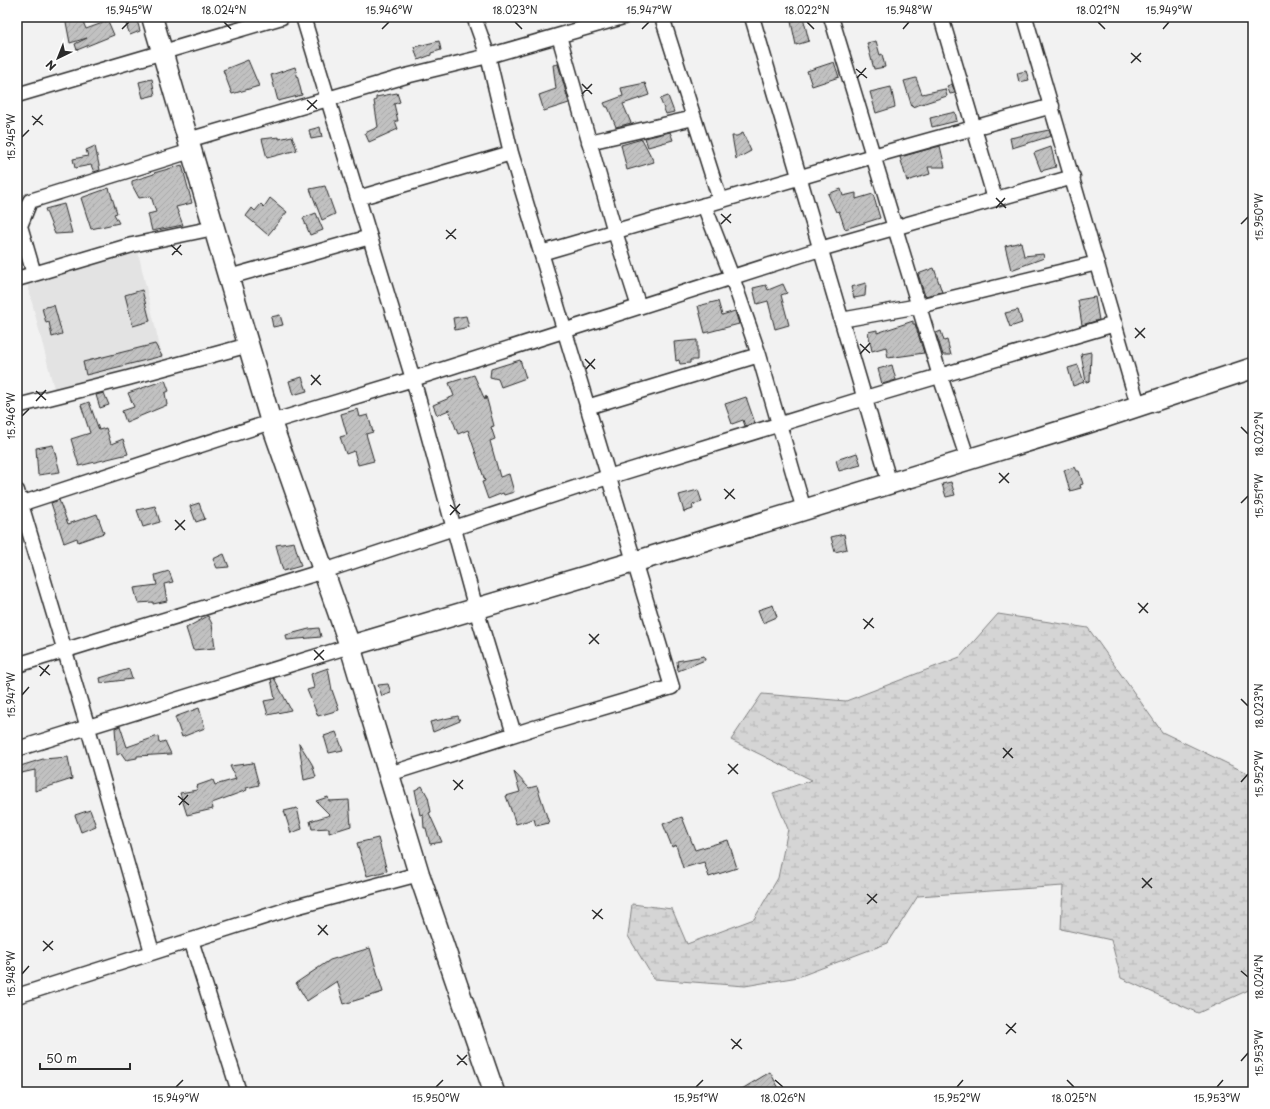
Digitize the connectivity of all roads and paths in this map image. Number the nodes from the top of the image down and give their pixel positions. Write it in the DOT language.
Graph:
graph roads {
  1 [pos="152,17"];
  2 [pos="282,17"];
  3 [pos="303,17"];
  4 [pos="474,17"];
  5 [pos="623,17"];
  6 [pos="662,17"];
  7 [pos="752,17"];
  8 [pos="831,17"];
  9 [pos="941,17"];
  10 [pos="1025,17"];
  11 [pos="559,36"];
  12 [pos="162,52"];
  13 [pos="488,56"];
  14 [pos="17,95"];
  15 [pos="328,99"];
  16 [pos="1052,106"];
  17 [pos="694,118"];
  18 [pos="974,128"];
  19 [pos="589,142"];
  20 [pos="190,146"];
  21 [pos="511,153"];
  22 [pos="873,156"];
  23 [pos="799,177"];
  24 [pos="1073,177"];
  25 [pos="358,198"];
  26 [pos="995,199"];
  27 [pos="720,200"];
  28 [pos="704,205"];
  29 [pos="214,228"];
  30 [pos="895,228"];
  31 [pos="615,232"];
  32 [pos="370,236"];
  33 [pos="820,249"];
  34 [pos="541,253"];
  35 [pos="1097,263"];
  36 [pos="34,274"];
  37 [pos="229,277"];
  38 [pos="732,277"];
  39 [pos="17,279"];
  40 [pos="919,306"];
  41 [pos="639,307"];
  42 [pos="841,320"];
  43 [pos="1114,324"];
  44 [pos="564,331"];
  45 [pos="249,345"];
  46 [pos="759,355"];
  47 [pos="1253,368"];
  48 [pos="940,376"];
  49 [pos="413,379"];
  50 [pos="865,398"];
  51 [pos="1138,405"];
  52 [pos="17,406"];
  53 [pos="587,407"];
  54 [pos="271,422"];
  55 [pos="779,425"];
  56 [pos="968,460"];
  57 [pos="608,477"];
  58 [pos="890,484"];
  59 [pos="18,500"];
  60 [pos="804,510"];
  61 [pos="454,527"];
  62 [pos="634,562"];
  63 [pos="324,571"];
  64 [pos="476,609"];
  65 [pos="350,646"];
  66 [pos="64,650"];
  67 [pos="17,665"];
  68 [pos="88,728"];
  69 [pos="514,734"];
  70 [pos="17,750"];
  71 [pos="389,774"];
  72 [pos="419,874"];
  73 [pos="191,940"];
  74 [pos="152,952"];
  75 [pos="17,996"];
  76 [pos="239,1092"];
  77 [pos="494,1092"];
  1 -- 12 [label="street"];
  2 -- 12 [label="street"];
  3 -- 15 [label="street"];
  4 -- 13 [label="street"];
  5 -- 11 [label="street"];
  6 -- 17 [label="street"];
  7 -- 23 [label="street"];
  8 -- 22 [label="street"];
  9 -- 18 [label="street"];
  10 -- 16 [label="street"];
  11 -- 13 [label="street"];
  11 -- 19 [label="street"];
  12 -- 14 [label="street"];
  12 -- 20 [label="street"];
  13 -- 15 [label="street"];
  13 -- 21 [label="street"];
  15 -- 20 [label="street"];
  15 -- 25 [label="street"];
  16 -- 18 [label="street"];
  16 -- 24 [label="street"];
  17 -- 19 [label="street"];
  17 -- 27 [label="street"];
  18 -- 22 [label="street"];
  18 -- 26 [label="street"];
  19 -- 31 [label="street"];
  20 -- 29 [label="street"];
  20 -- 36 [label="street"];
  21 -- 25 [label="street"];
  21 -- 34 [label="street"];
  22 -- 23 [label="street"];
  22 -- 30 [label="street"];
  23 -- 27 [label="street"];
  23 -- 33 [label="street"];
  24 -- 26 [label="street"];
  24 -- 35 [label="street"];
  25 -- 32 [label="street"];
  26 -- 30 [label="street"];
  27 -- 28 [label="street"];
  28 -- 31 [label="street"];
  28 -- 38 [label="street"];
  29 -- 36 [label="street"];
  29 -- 37 [label="street"];
  30 -- 33 [label="street"];
  30 -- 40 [label="street"];
  31 -- 34 [label="street"];
  31 -- 41 [label="street"];
  32 -- 37 [label="street"];
  32 -- 49 [label="street"];
  33 -- 38 [label="street"];
  33 -- 42 [label="street"];
  34 -- 44 [label="street"];
  35 -- 40 [label="street"];
  35 -- 43 [label="street"];
  36 -- 39 [label="street"];
  37 -- 45 [label="street"];
  38 -- 41 [label="street"];
  38 -- 46 [label="street"];
  40 -- 42 [label="street"];
  40 -- 48 [label="street"];
  41 -- 44 [label="street"];
  42 -- 50 [label="street"];
  43 -- 48 [label="street"];
  43 -- 51 [label="street"];
  44 -- 49 [label="street"];
  44 -- 53 [label="street"];
  45 -- 52 [label="street"];
  45 -- 54 [label="street"];
  46 -- 53 [label="street"];
  46 -- 55 [label="street"];
  47 -- 51 [label="street"];
  48 -- 50 [label="street"];
  48 -- 56 [label="street"];
  49 -- 54 [label="street"];
  49 -- 61 [label="street"];
  50 -- 55 [label="street"];
  50 -- 58 [label="street"];
  51 -- 56 [label="street"];
  53 -- 57 [label="street"];
  54 -- 59 [label="street"];
  54 -- 63 [label="street"];
  55 -- 57 [label="street"];
  55 -- 60 [label="street"];
  56 -- 58 [label="street"];
  57 -- 61 [label="street"];
  57 -- 62 [label="street"];
  58 -- 60 [label="street"];
  59 -- 66 [label="street"];
  60 -- 62 [label="street"];
  61 -- 63 [label="street"];
  61 -- 64 [label="street"];
  62 -- 64 [label="street"];
  62 -- 69 [label="street"];
  63 -- 65 [label="street"];
  63 -- 66 [label="street"];
  64 -- 65 [label="street"];
  64 -- 69 [label="street"];
  65 -- 68 [label="street"];
  65 -- 71 [label="street"];
  66 -- 67 [label="street"];
  66 -- 68 [label="street"];
  68 -- 70 [label="street"];
  68 -- 74 [label="street"];
  69 -- 71 [label="street"];
  71 -- 72 [label="street"];
  72 -- 73 [label="street"];
  72 -- 77 [label="street"];
  73 -- 74 [label="street"];
  73 -- 76 [label="street"];
  74 -- 75 [label="street"];
}
